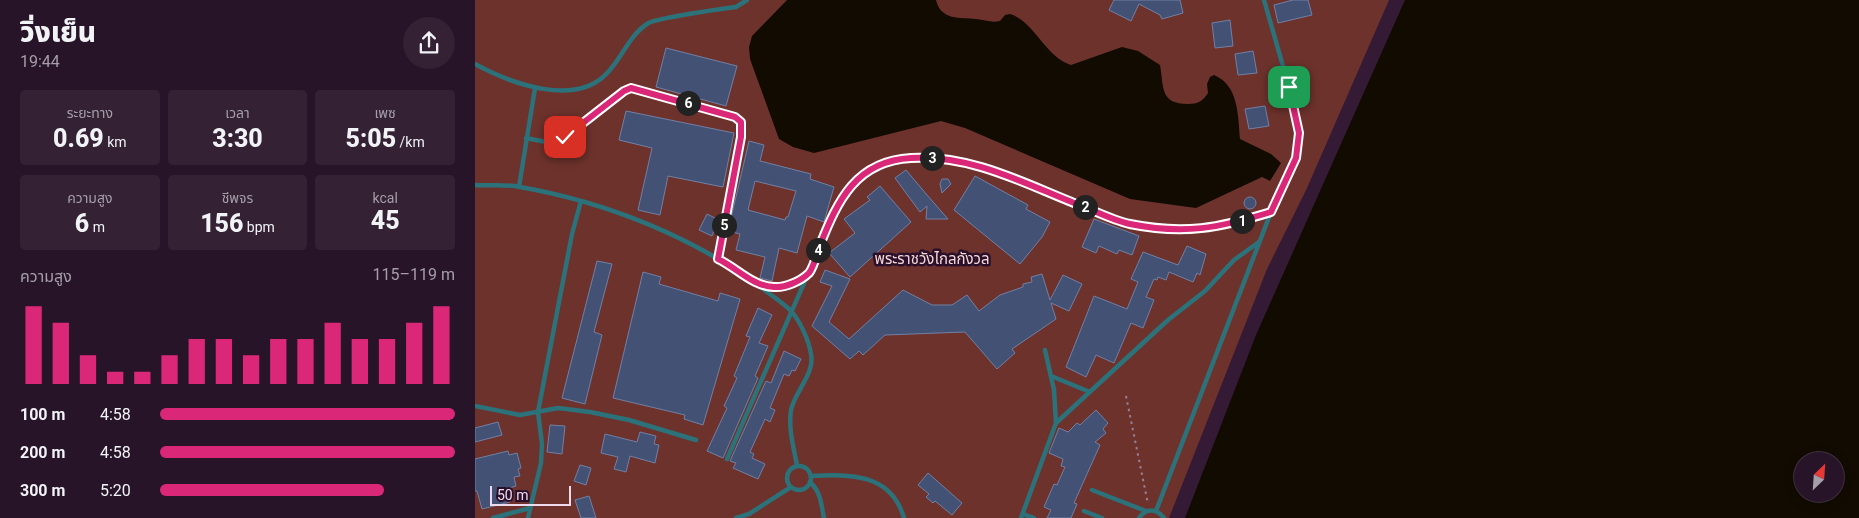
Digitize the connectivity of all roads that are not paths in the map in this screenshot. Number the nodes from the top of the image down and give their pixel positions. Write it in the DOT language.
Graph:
graph roads {
  1 [pos="747,0"];
  2 [pos="1264,0"];
  3 [pos="475,64"];
  4 [pos="535,88"];
  5 [pos="526,136"];
  6 [pos="475,185"];
  7 [pos="519,186"];
  8 [pos="581,201"];
  9 [pos="1271,212"];
  10 [pos="1260,241"];
  11 [pos="718,259"];
  12 [pos="809,273"];
  13 [pos="754,282"];
  14 [pos="791,311"];
  15 [pos="1045,350"];
  16 [pos="1051,376"];
  17 [pos="1090,392"];
  18 [pos="475,406"];
  19 [pos="538,412"];
  20 [pos="1056,423"];
  21 [pos="696,440"];
  22 [pos="727,459"];
  23 [pos="797,466"];
  24 [pos="811,479"];
  25 [pos="791,487"];
  26 [pos="1092,490"];
  27 [pos="530,508"];
  28 [pos="1084,511"];
  29 [pos="1148,511"];
  30 [pos="1156,511"];
  31 [pos="1022,516"];
  32 [pos="493,518"];
  33 [pos="528,518"];
  34 [pos="736,518"];
  35 [pos="823,518"];
  36 [pos="904,518"];
  37 [pos="1034,518"];
  38 [pos="1102,518"];
  39 [pos="1139,518"];
  40 [pos="1164,518"];
  1 -- 4 [label="lane"];
  2 -- 9 [label="lane"];
  3 -- 4 [label="lane"];
  4 -- 5 [label="lane"];
  5 -- 7 [label="lane"];
  5 -- 11 [label="lane"];
  6 -- 7 [label="lane"];
  7 -- 8 [label="lane"];
  8 -- 11 [label="lane"];
  8 -- 19 [label="lane"];
  9 -- 10 [label="lane"];
  9 -- 12 [label="lane"];
  10 -- 17 [label="lane"];
  10 -- 30 [label="lane"];
  11 -- 13 [label="lane"];
  12 -- 13 [label="lane"];
  12 -- 14 [label="lane"];
  13 -- 14 [label="lane"];
  14 -- 22 [label="lane"];
  14 -- 23 [label="lane"];
  15 -- 16 [label="lane"];
  16 -- 17 [label="lane"];
  16 -- 20 [label="lane"];
  17 -- 20 [label="lane"];
  18 -- 19 [label="lane"];
  19 -- 21 [label="lane"];
  19 -- 27 [label="lane"];
  20 -- 31 [label="lane"];
  23 -- 24 [label="lane"];
  23 -- 25 [label="lane"];
  24 -- 25 [label="lane"];
  24 -- 35 [label="lane"];
  24 -- 36 [label="lane"];
  25 -- 34 [label="lane"];
  26 -- 29 [label="lane"];
  27 -- 32 [label="lane"];
  27 -- 33 [label="lane"];
  28 -- 38 [label="lane"];
  29 -- 30 [label="lane"];
  29 -- 39 [label="lane"];
  30 -- 40 [label="lane"];
  31 -- 37 [label="lane"];
}
